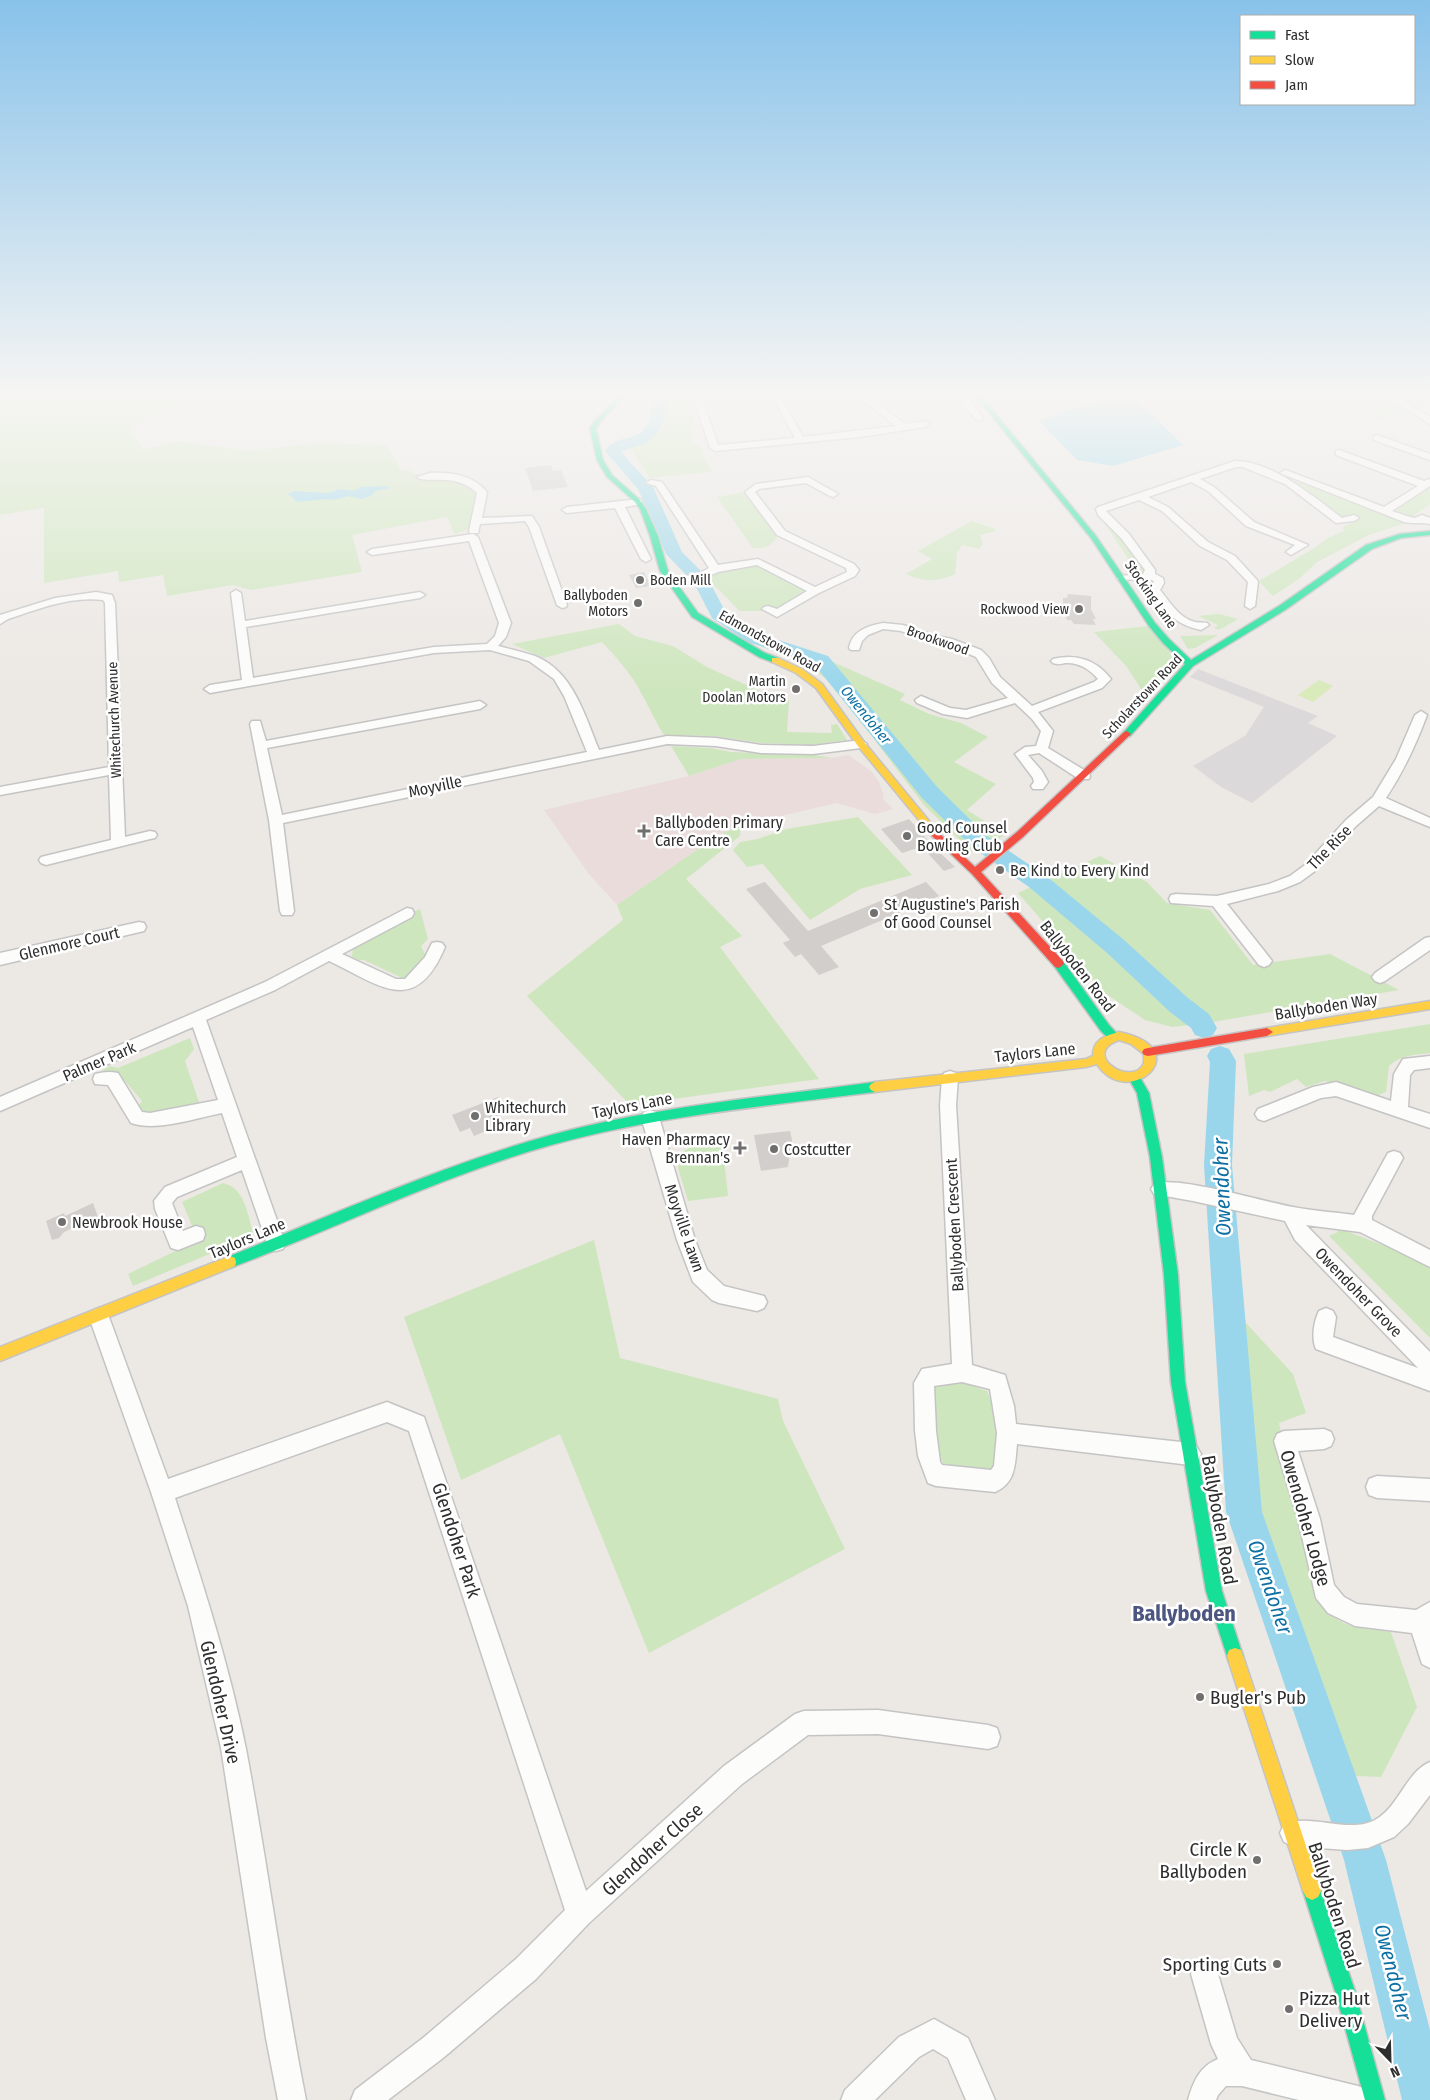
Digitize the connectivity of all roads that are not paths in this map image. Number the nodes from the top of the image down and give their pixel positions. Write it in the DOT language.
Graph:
graph roads {
  1 [pos="481,495"];
  2 [pos="631,495"];
  3 [pos="666,495"];
  4 [pos="752,495"];
  5 [pos="1060,495"];
  6 [pos="1142,495"];
  7 [pos="1218,495"];
  8 [pos="1307,495"];
  9 [pos="1340,495"];
  10 [pos="1410,495"];
  11 [pos="1139,496"];
  12 [pos="639,502"];
  13 [pos="620,507"];
  14 [pos="567,510"];
  15 [pos="1385,511"];
  16 [pos="646,516"];
  17 [pos="624,518"];
  18 [pos="1354,518"];
  19 [pos="476,521"];
  20 [pos="1430,521"];
  21 [pos="1430,533"];
  22 [pos="473,537"];
  23 [pos="372,552"];
  24 [pos="1291,552"];
  25 [pos="646,560"];
  26 [pos="715,569"];
  27 [pos="1149,575"];
  28 [pos="1122,578"];
  29 [pos="670,582"];
  30 [pos="815,591"];
  31 [pos="236,593"];
  32 [pos="420,595"];
  33 [pos="562,605"];
  34 [pos="1250,606"];
  35 [pos="768,609"];
  36 [pos="1,617"];
  37 [pos="241,625"];
  38 [pos="1203,625"];
  39 [pos="490,647"];
  40 [pos="855,648"];
  41 [pos="1057,661"];
  42 [pos="1190,664"];
  43 [pos="248,681"];
  44 [pos="210,689"];
  45 [pos="1016,698"];
  46 [pos="921,700"];
  47 [pos="480,705"];
  48 [pos="1032,710"];
  49 [pos="1421,715"];
  50 [pos="256,724"];
  51 [pos="861,744"];
  52 [pos="260,746"];
  53 [pos="1041,749"];
  54 [pos="594,753"];
  55 [pos="115,770"];
  56 [pos="1084,776"];
  57 [pos="1038,786"];
  58 [pos="0,791"];
  59 [pos="1378,800"];
  60 [pos="276,820"];
  61 [pos="1430,823"];
  62 [pos="150,835"];
  63 [pos="118,843"];
  64 [pos="46,860"];
  65 [pos="975,872"];
  66 [pos="1176,899"];
  67 [pos="1218,901"];
  68 [pos="287,911"];
  69 [pos="407,913"];
  70 [pos="139,927"];
  71 [pos="1430,942"];
  72 [pos="437,947"];
  73 [pos="329,955"];
  74 [pos="0,959"];
  75 [pos="1264,961"];
  76 [pos="1380,978"];
  77 [pos="1430,1005"];
  78 [pos="198,1019"];
  79 [pos="1114,1037"];
  80 [pos="1148,1052"];
  81 [pos="1099,1059"];
  82 [pos="1430,1062"];
  83 [pos="1134,1077"];
  84 [pos="950,1078"];
  85 [pos="101,1079"];
  86 [pos="0,1104"];
  87 [pos="228,1105"];
  88 [pos="1399,1110"];
  89 [pos="1264,1114"];
  90 [pos="650,1117"];
  91 [pos="1430,1121"];
  92 [pos="1394,1158"];
  93 [pos="248,1160"];
  94 [pos="1160,1189"];
  95 [pos="1293,1215"];
  96 [pos="1363,1224"];
  97 [pos="196,1234"];
  98 [pos="276,1244"];
  99 [pos="1430,1259"];
  100 [pos="757,1302"];
  101 [pos="99,1317"];
  102 [pos="1326,1317"];
  103 [pos="0,1354"];
  104 [pos="1430,1366"];
  105 [pos="962,1372"];
  106 [pos="1430,1381"];
  107 [pos="1007,1433"];
  108 [pos="1324,1439"];
  109 [pos="1190,1454"];
  110 [pos="1377,1487"];
  111 [pos="1430,1490"];
  112 [pos="162,1492"];
  113 [pos="1425,1618"];
  114 [pos="1430,1656"];
  115 [pos="988,1737"];
  116 [pos="1430,1774"];
  117 [pos="1293,1833"];
  118 [pos="580,1914"];
  119 [pos="1205,1974"];
  120 [pos="1242,2072"];
  121 [pos="292,2100"];
  122 [pos="365,2100"];
  123 [pos="855,2100"];
  124 [pos="981,2100"];
  125 [pos="1202,2100"];
  126 [pos="1358,2100"];
  127 [pos="1375,2100"];
  1 -- 19 [label="street"];
  2 -- 12 [label="main road, Edmondstown Road"];
  3 -- 26 [label="street"];
  4 -- 30 [label="street"];
  5 -- 28 [label="main road, Stocking Lane"];
  6 -- 11 [label="street"];
  7 -- 24 [label="street"];
  8 -- 18 [label="street"];
  9 -- 15 [label="street"];
  10 -- 15 [label="street"];
  11 -- 27 [label="street"];
  11 -- 34 [label="street"];
  12 -- 14 [label="street"];
  12 -- 16 [label="main road, Edmondstown Road"];
  13 -- 17 [label="street"];
  15 -- 20 [label="street"];
  16 -- 17 [label="street"];
  16 -- 29 [label="main road, Edmondstown Road"];
  17 -- 25 [label="street"];
  19 -- 22 [label="street"];
  19 -- 33 [label="street"];
  21 -- 42 [label="main road, Scholarstown Road"];
  22 -- 23 [label="street"];
  22 -- 39 [label="street"];
  26 -- 29 [label="street"];
  26 -- 30 [label="street"];
  27 -- 28 [label="street"];
  27 -- 38 [label="street"];
  28 -- 42 [label="main road, Stocking Lane"];
  29 -- 51 [label="main road, Edmondstown Road"];
  30 -- 35 [label="street"];
  31 -- 37 [label="street"];
  32 -- 37 [label="street"];
  36 -- 55 [label="street, Whitechurch Avenue"];
  37 -- 43 [label="street"];
  39 -- 43 [label="street"];
  39 -- 54 [label="street"];
  40 -- 45 [label="street, Brookwood"];
  41 -- 48 [label="street"];
  42 -- 56 [label="main road, Scholarstown Road"];
  43 -- 44 [label="street"];
  45 -- 46 [label="street"];
  45 -- 48 [label="street, Brookwood"];
  47 -- 52 [label="street"];
  48 -- 53 [label="street, Brookwood"];
  49 -- 59 [label="street, The Rise"];
  50 -- 52 [label="street"];
  51 -- 54 [label="street, Moyville"];
  51 -- 65 [label="main road, Edmondstown Road"];
  52 -- 60 [label="street"];
  53 -- 56 [label="street"];
  53 -- 57 [label="street"];
  54 -- 60 [label="street, Moyville"];
  55 -- 58 [label="street"];
  55 -- 63 [label="street, Whitechurch Avenue"];
  56 -- 65 [label="main road, Scholarstown Road"];
  59 -- 61 [label="street"];
  59 -- 67 [label="street, The Rise"];
  60 -- 68 [label="street"];
  62 -- 63 [label="street"];
  63 -- 64 [label="street"];
  65 -- 79 [label="main road, Ballyboden Road"];
  66 -- 67 [label="street, The Rise"];
  67 -- 75 [label="street"];
  69 -- 73 [label="street, Palmer Park"];
  70 -- 74 [label="street, Glenmore Court"];
  71 -- 76 [label="street"];
  72 -- 73 [label="street"];
  73 -- 78 [label="street, Palmer Park"];
  77 -- 80 [label="main road, Ballyboden Way"];
  78 -- 86 [label="street, Palmer Park"];
  78 -- 87 [label="street"];
  79 -- 80 [label="main road"];
  79 -- 81 [label="main road"];
  80 -- 83 [label="main road"];
  81 -- 83 [label="main road"];
  81 -- 84 [label="main road, Taylors Lane"];
  82 -- 88 [label="street"];
  83 -- 94 [label="main road, Ballyboden Road"];
  84 -- 90 [label="main road, Taylors Lane"];
  84 -- 105 [label="street, Ballyboden Crescent"];
  85 -- 87 [label="street, Palmer Park"];
  87 -- 93 [label="street"];
  88 -- 89 [label="street"];
  88 -- 91 [label="street"];
  90 -- 98 [label="main road, Taylors Lane"];
  90 -- 100 [label="street, Moyville Lawn"];
  92 -- 96 [label="street"];
  93 -- 97 [label="street"];
  93 -- 98 [label="street"];
  94 -- 95 [label="street"];
  94 -- 109 [label="main road, Ballyboden Road"];
  95 -- 96 [label="street"];
  95 -- 104 [label="street, Owendoher Grove"];
  96 -- 99 [label="street"];
  98 -- 101 [label="main road, Taylors Lane"];
  101 -- 103 [label="main road, Taylors Lane"];
  101 -- 112 [label="street, Glendoher Drive"];
  102 -- 106 [label="street"];
  105 -- 107 [label="street"];
  105 -- 107 [label="street"];
  107 -- 109 [label="street"];
  108 -- 113 [label="street, Owendoher Lodge"];
  109 -- 117 [label="main road, Ballyboden Road"];
  110 -- 111 [label="street"];
  112 -- 118 [label="street, Glendoher Park"];
  112 -- 121 [label="street, Glendoher Drive"];
  113 -- 114 [label="street, Owendoher Lodge"];
  115 -- 118 [label="street, Glendoher Close"];
  116 -- 117 [label="street"];
  117 -- 127 [label="main road, Ballyboden Road"];
  118 -- 122 [label="street, Glendoher Close"];
  119 -- 120 [label="street"];
  120 -- 125 [label="street"];
  120 -- 126 [label="street"];
  123 -- 124 [label="street"];
}
